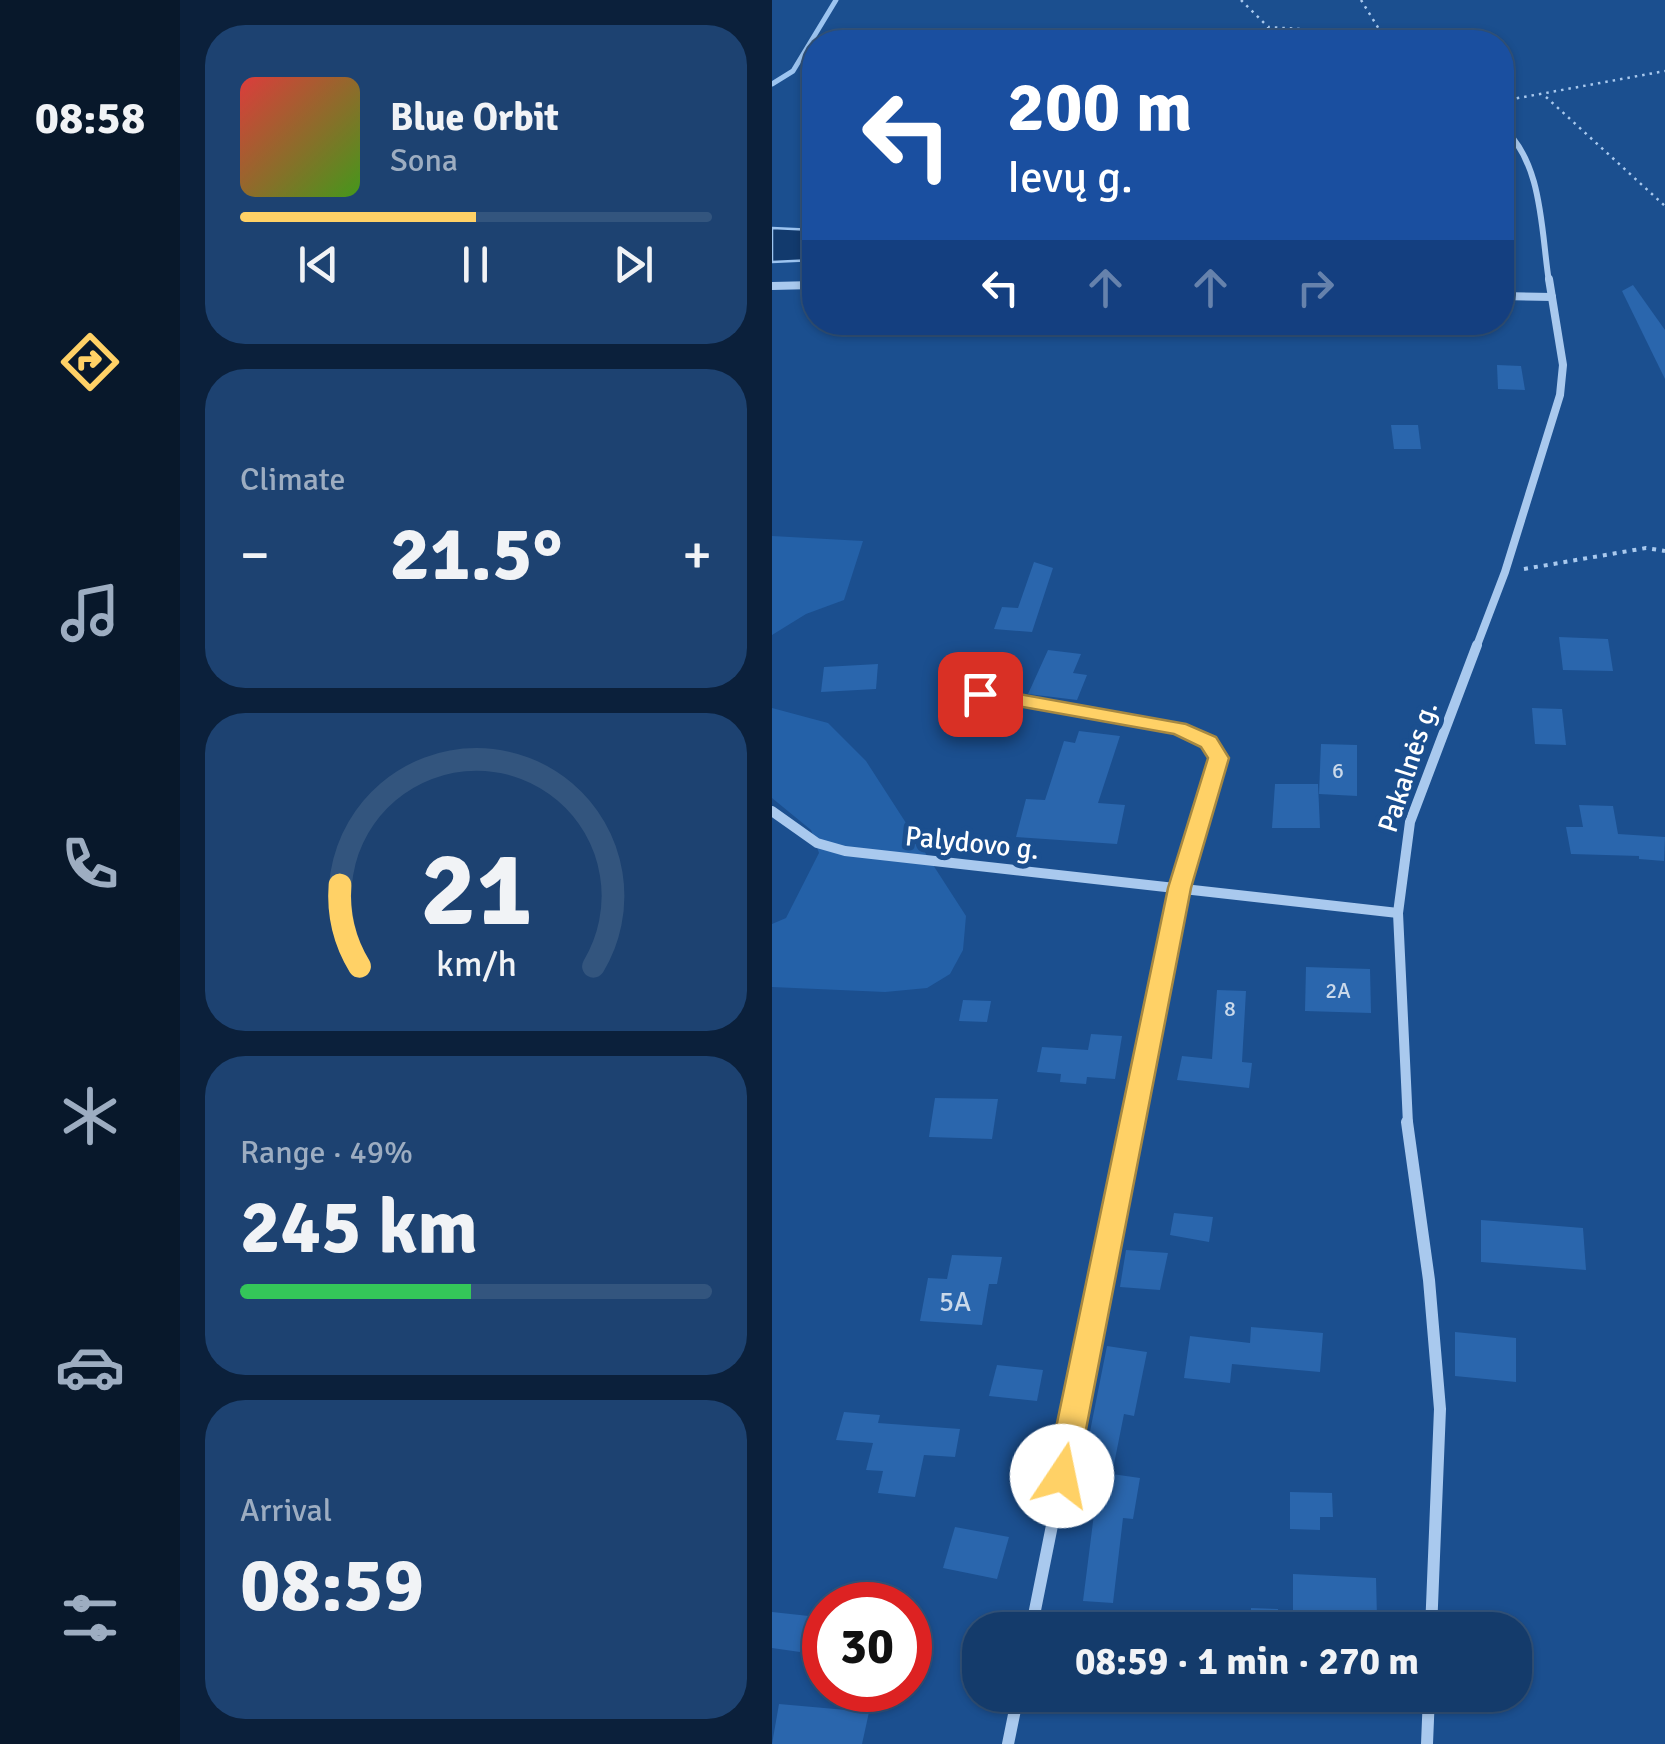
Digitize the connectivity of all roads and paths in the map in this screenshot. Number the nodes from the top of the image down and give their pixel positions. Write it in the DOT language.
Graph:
graph roads {
  1 [pos="1240,0"];
  2 [pos="1361,0"];
  3 [pos="1325,30"];
  4 [pos="1380,30"];
  5 [pos="1664,72"];
  6 [pos="1544,95"];
  7 [pos="1514,99"];
  8 [pos="1514,138"];
  9 [pos="1664,206"];
  10 [pos="802,285"];
  11 [pos="772,286"];
  12 [pos="1514,296"];
  13 [pos="1552,296"];
  14 [pos="1664,551"];
  15 [pos="1505,572"];
  16 [pos="980,694"];
  17 [pos="772,810"];
  18 [pos="1179,888"];
  19 [pos="1398,913"];
  20 [pos="1034,1612"];
  21 [pos="1432,1612"];
  22 [pos="1015,1712"];
  23 [pos="1427,1712"];
  24 [pos="1008,1744"];
  25 [pos="1426,1744"];
  1 -- 3 [label="path"];
  2 -- 4 [label="path"];
  5 -- 6 [label="path"];
  6 -- 7 [label="path"];
  6 -- 9 [label="path"];
  8 -- 13 [label="street, Pakalnės g."];
  10 -- 11 [label="street"];
  12 -- 13 [label="street"];
  13 -- 15 [label="street, Pakalnės g."];
  14 -- 15 [label="path"];
  15 -- 19 [label="street, Pakalnės g."];
  16 -- 18 [label="street"];
  17 -- 18 [label="street, Palydovo g."];
  18 -- 19 [label="street, Palydovo g."];
  18 -- 20 [label="street"];
  19 -- 21 [label="street, Pakalnės g."];
  22 -- 24 [label="street"];
  23 -- 25 [label="street"];
}
